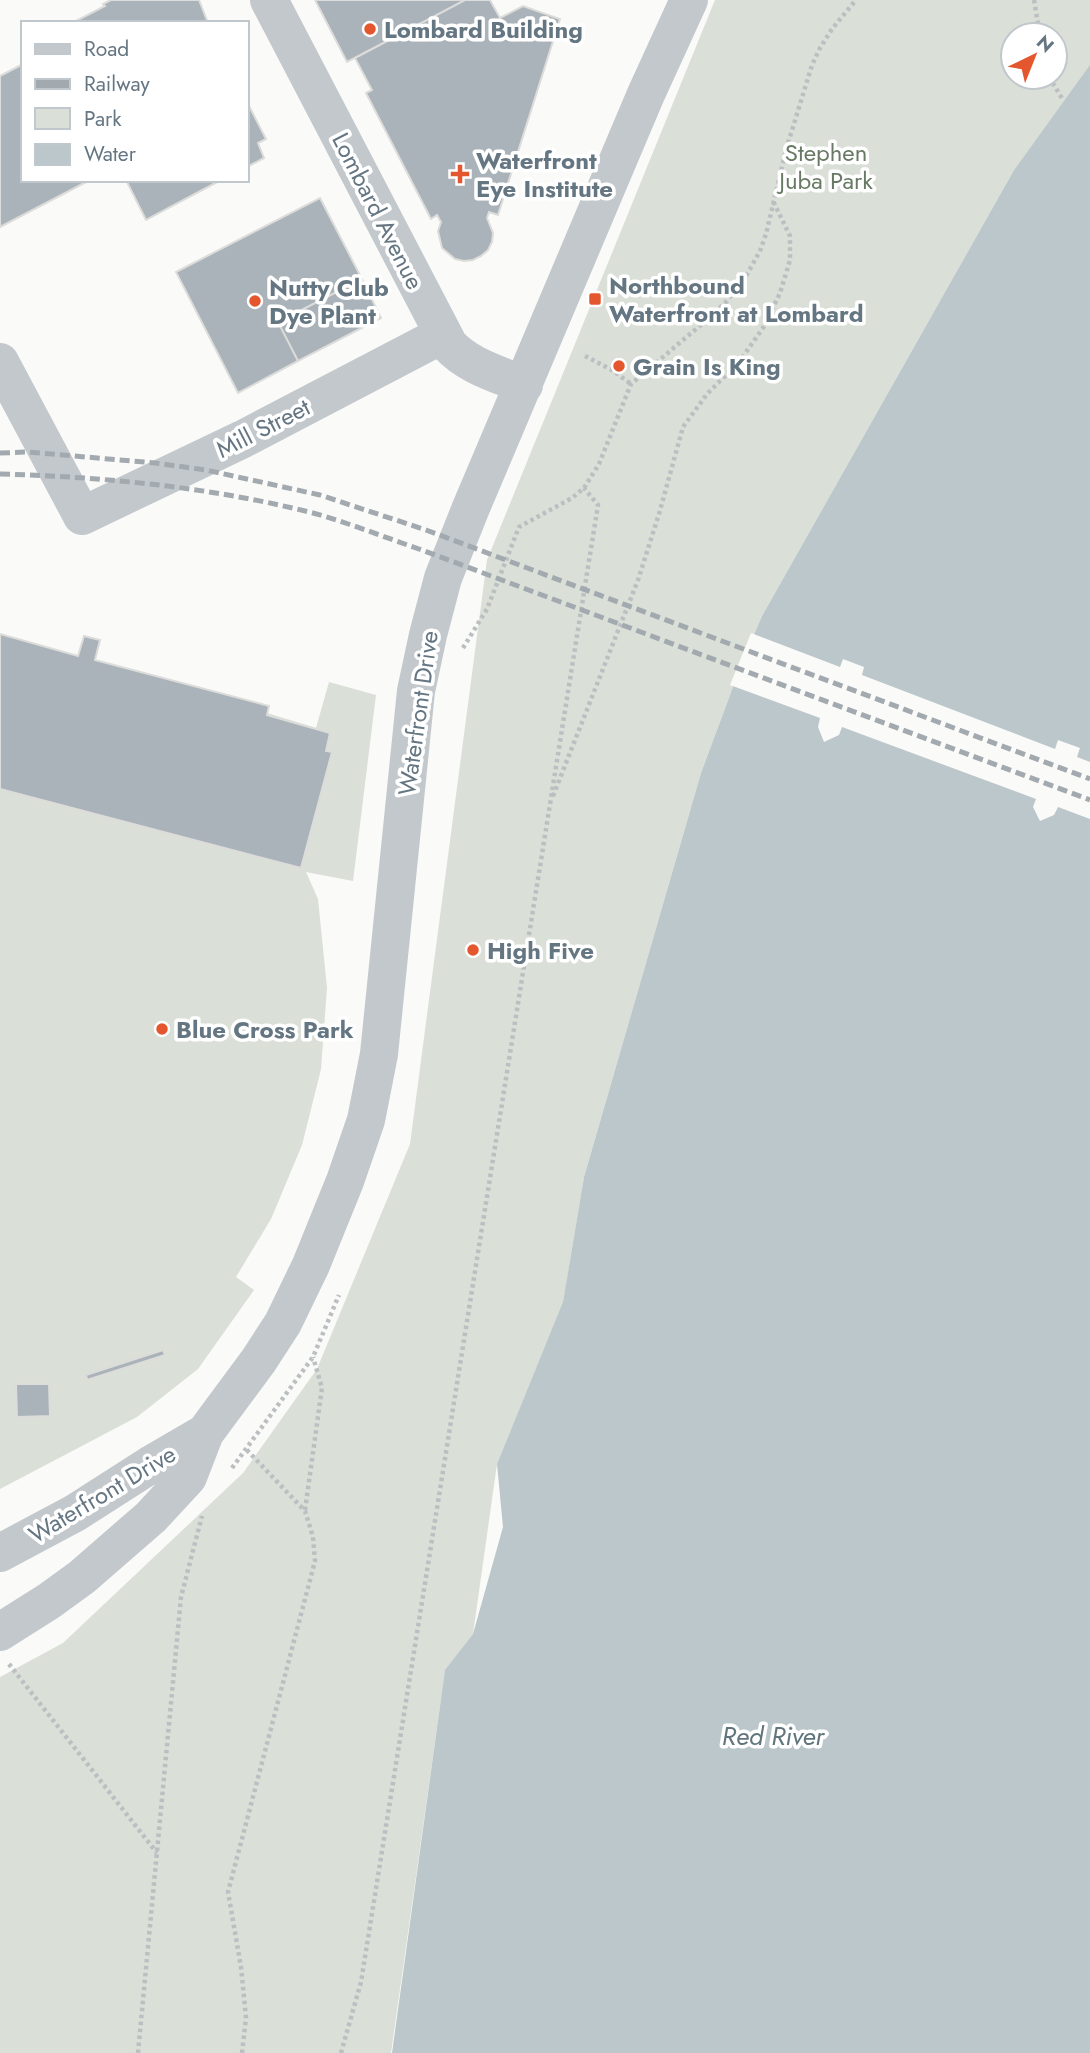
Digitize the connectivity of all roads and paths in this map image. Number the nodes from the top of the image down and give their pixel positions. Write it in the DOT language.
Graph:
graph roads {
  1 [pos="270,0"];
  2 [pos="689,0"];
  3 [pos="856,0"];
  4 [pos="1034,0"];
  5 [pos="1038,21"];
  6 [pos="1058,91"];
  7 [pos="1063,100"];
  8 [pos="774,202"];
  9 [pos="442,335"];
  10 [pos="584,356"];
  11 [pos="0,362"];
  12 [pos="631,384"];
  13 [pos="524,386"];
  14 [pos="584,488"];
  15 [pos="462,650"];
  16 [pos="550,805"];
  17 [pos="340,1294"];
  18 [pos="313,1357"];
  19 [pos="205,1433"];
  20 [pos="304,1511"];
  21 [pos="203,1513"];
  22 [pos="0,1553"];
  23 [pos="4,1648"];
  24 [pos="157,1854"];
  25 [pos="138,2053"];
  26 [pos="242,2053"];
  27 [pos="341,2053"];
  1 -- 9 [label="street, Lombard Avenue"];
  2 -- 13 [label="street, Waterfront Drive"];
  3 -- 8 [label="path"];
  4 -- 5 [label="path"];
  6 -- 7 [label="path"];
  8 -- 12 [label="path"];
  8 -- 16 [label="path"];
  9 -- 11 [label="street, Mill Street"];
  9 -- 13 [label="street, Lombard Avenue"];
  10 -- 12 [label="path"];
  12 -- 14 [label="path"];
  13 -- 19 [label="street, Waterfront Drive"];
  14 -- 15 [label="path"];
  14 -- 16 [label="path"];
  16 -- 27 [label="path"];
  17 -- 18 [label="path"];
  18 -- 20 [label="path"];
  18 -- 20 [label="path"];
  19 -- 22 [label="street, Waterfront Drive"];
  19 -- 23 [label="street, Waterfront Drive"];
  20 -- 26 [label="path"];
  21 -- 24 [label="path"];
  23 -- 24 [label="path"];
  24 -- 25 [label="path"];
}
